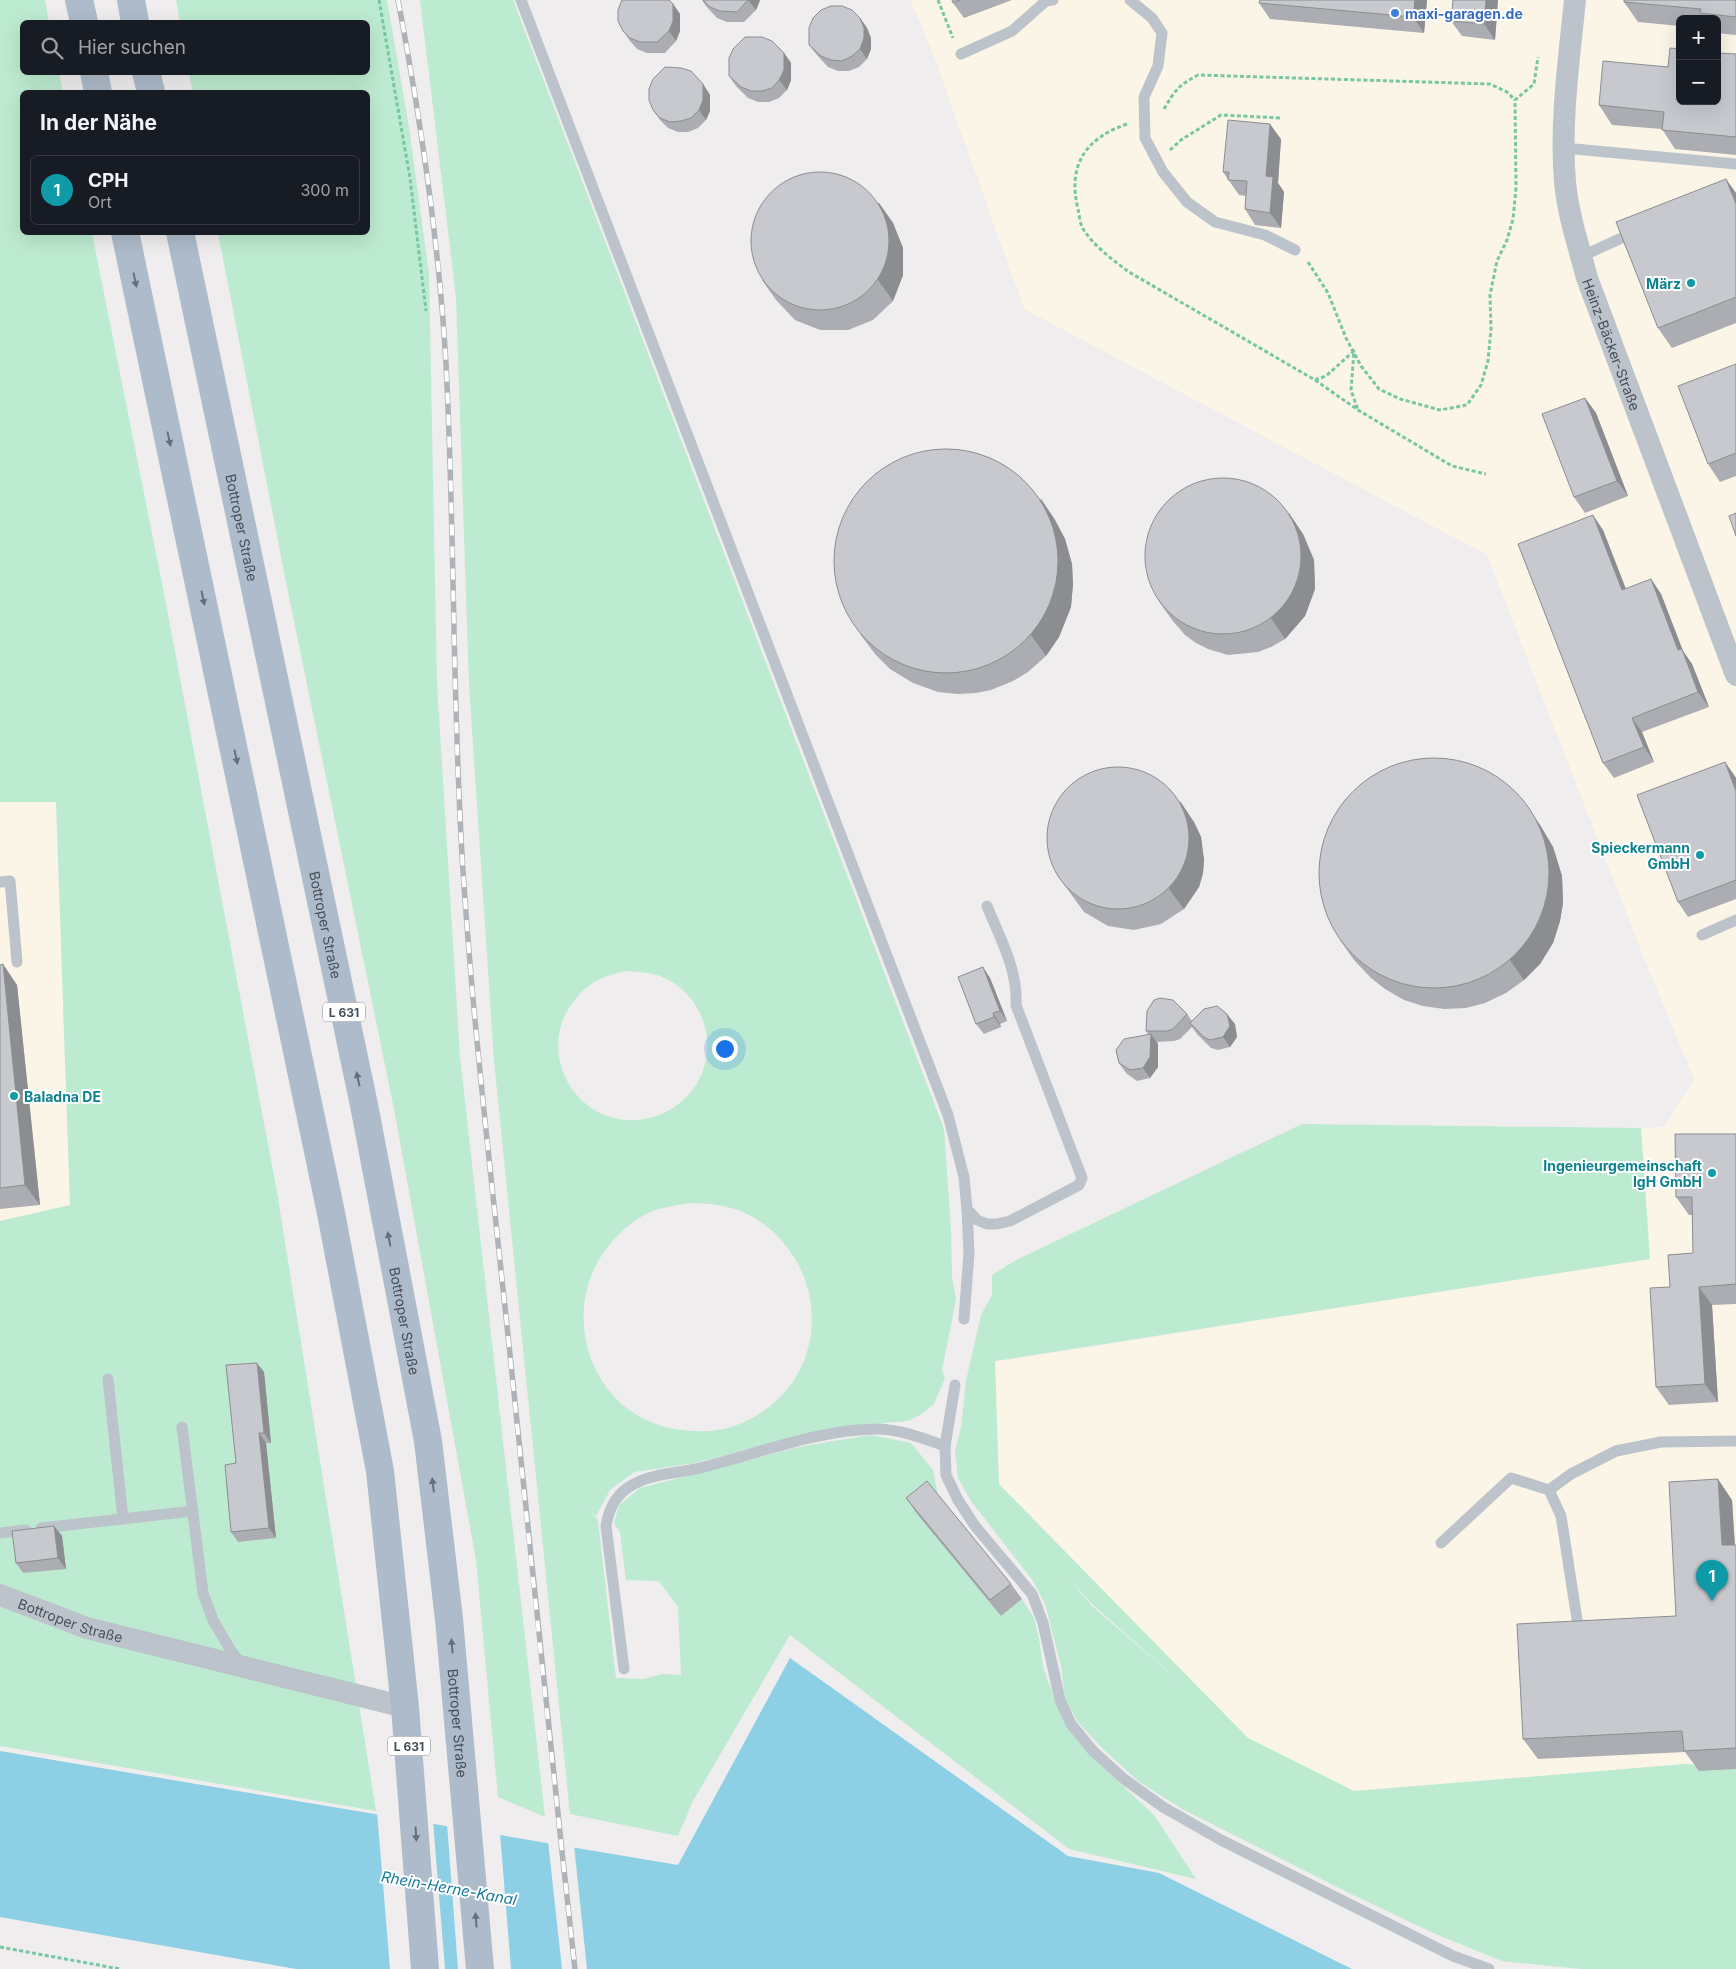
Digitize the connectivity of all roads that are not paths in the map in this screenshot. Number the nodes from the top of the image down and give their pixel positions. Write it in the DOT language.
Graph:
graph roads {
  1 [pos="79,0"];
  2 [pos="130,0"];
  3 [pos="522,0"];
  4 [pos="1053,0"];
  5 [pos="1130,0"];
  6 [pos="1575,0"];
  7 [pos="84,20"];
  8 [pos="135,20"];
  9 [pos="961,54"];
  10 [pos="95,75"];
  11 [pos="147,75"];
  12 [pos="98,90"];
  13 [pos="150,90"];
  14 [pos="1564,148"];
  15 [pos="1736,164"];
  16 [pos="1646,227"];
  17 [pos="126,235"];
  18 [pos="181,235"];
  19 [pos="1295,250"];
  20 [pos="1582,256"];
  21 [pos="1736,675"];
  22 [pos="0,882"];
  23 [pos="986,906"];
  24 [pos="1736,920"];
  25 [pos="1702,935"];
  26 [pos="17,962"];
  27 [pos="967,1209"];
  28 [pos="964,1319"];
  29 [pos="108,1379"];
  30 [pos="955,1385"];
  31 [pos="182,1427"];
  32 [pos="1736,1441"];
  33 [pos="945,1446"];
  34 [pos="1548,1490"];
  35 [pos="193,1511"];
  36 [pos="123,1519"];
  37 [pos="0,1533"];
  38 [pos="1441,1543"];
  39 [pos="0,1595"];
  40 [pos="1579,1632"];
  41 [pos="244,1666"];
  42 [pos="624,1669"];
  43 [pos="405,1707"];
  44 [pos="425,1969"];
  45 [pos="480,1969"];
  46 [pos="1489,1969"];
  1 -- 7 [label="main road"];
  2 -- 8 [label="main road"];
  3 -- 27 [label="lane"];
  4 -- 9 [label="lane"];
  5 -- 19 [label="lane"];
  6 -- 14 [label="street, Heinz-Bäcker-Straße"];
  10 -- 12 [label="main road"];
  11 -- 13 [label="main road"];
  14 -- 15 [label="lane"];
  14 -- 20 [label="street, Heinz-Bäcker-Straße"];
  16 -- 20 [label="lane"];
  17 -- 43 [label="main road, L 631, one-way"];
  45 -- 18 [label="main road, Bottroper Straße / L 631, one-way"];
  20 -- 21 [label="street, Heinz-Bäcker-Straße"];
  22 -- 26 [label="lane"];
  23 -- 27 [label="lane"];
  24 -- 25 [label="lane"];
  27 -- 28 [label="lane"];
  29 -- 36 [label="lane"];
  30 -- 33 [label="lane"];
  31 -- 35 [label="lane"];
  32 -- 34 [label="lane"];
  33 -- 42 [label="lane"];
  33 -- 46 [label="lane"];
  34 -- 38 [label="lane"];
  34 -- 40 [label="lane"];
  35 -- 36 [label="lane"];
  35 -- 41 [label="lane"];
  36 -- 37 [label="lane"];
  39 -- 41 [label="street, Bottroper Straße"];
  41 -- 43 [label="street, Bottroper Straße"];
  43 -- 44 [label="main road, L 631, one-way"];
}
